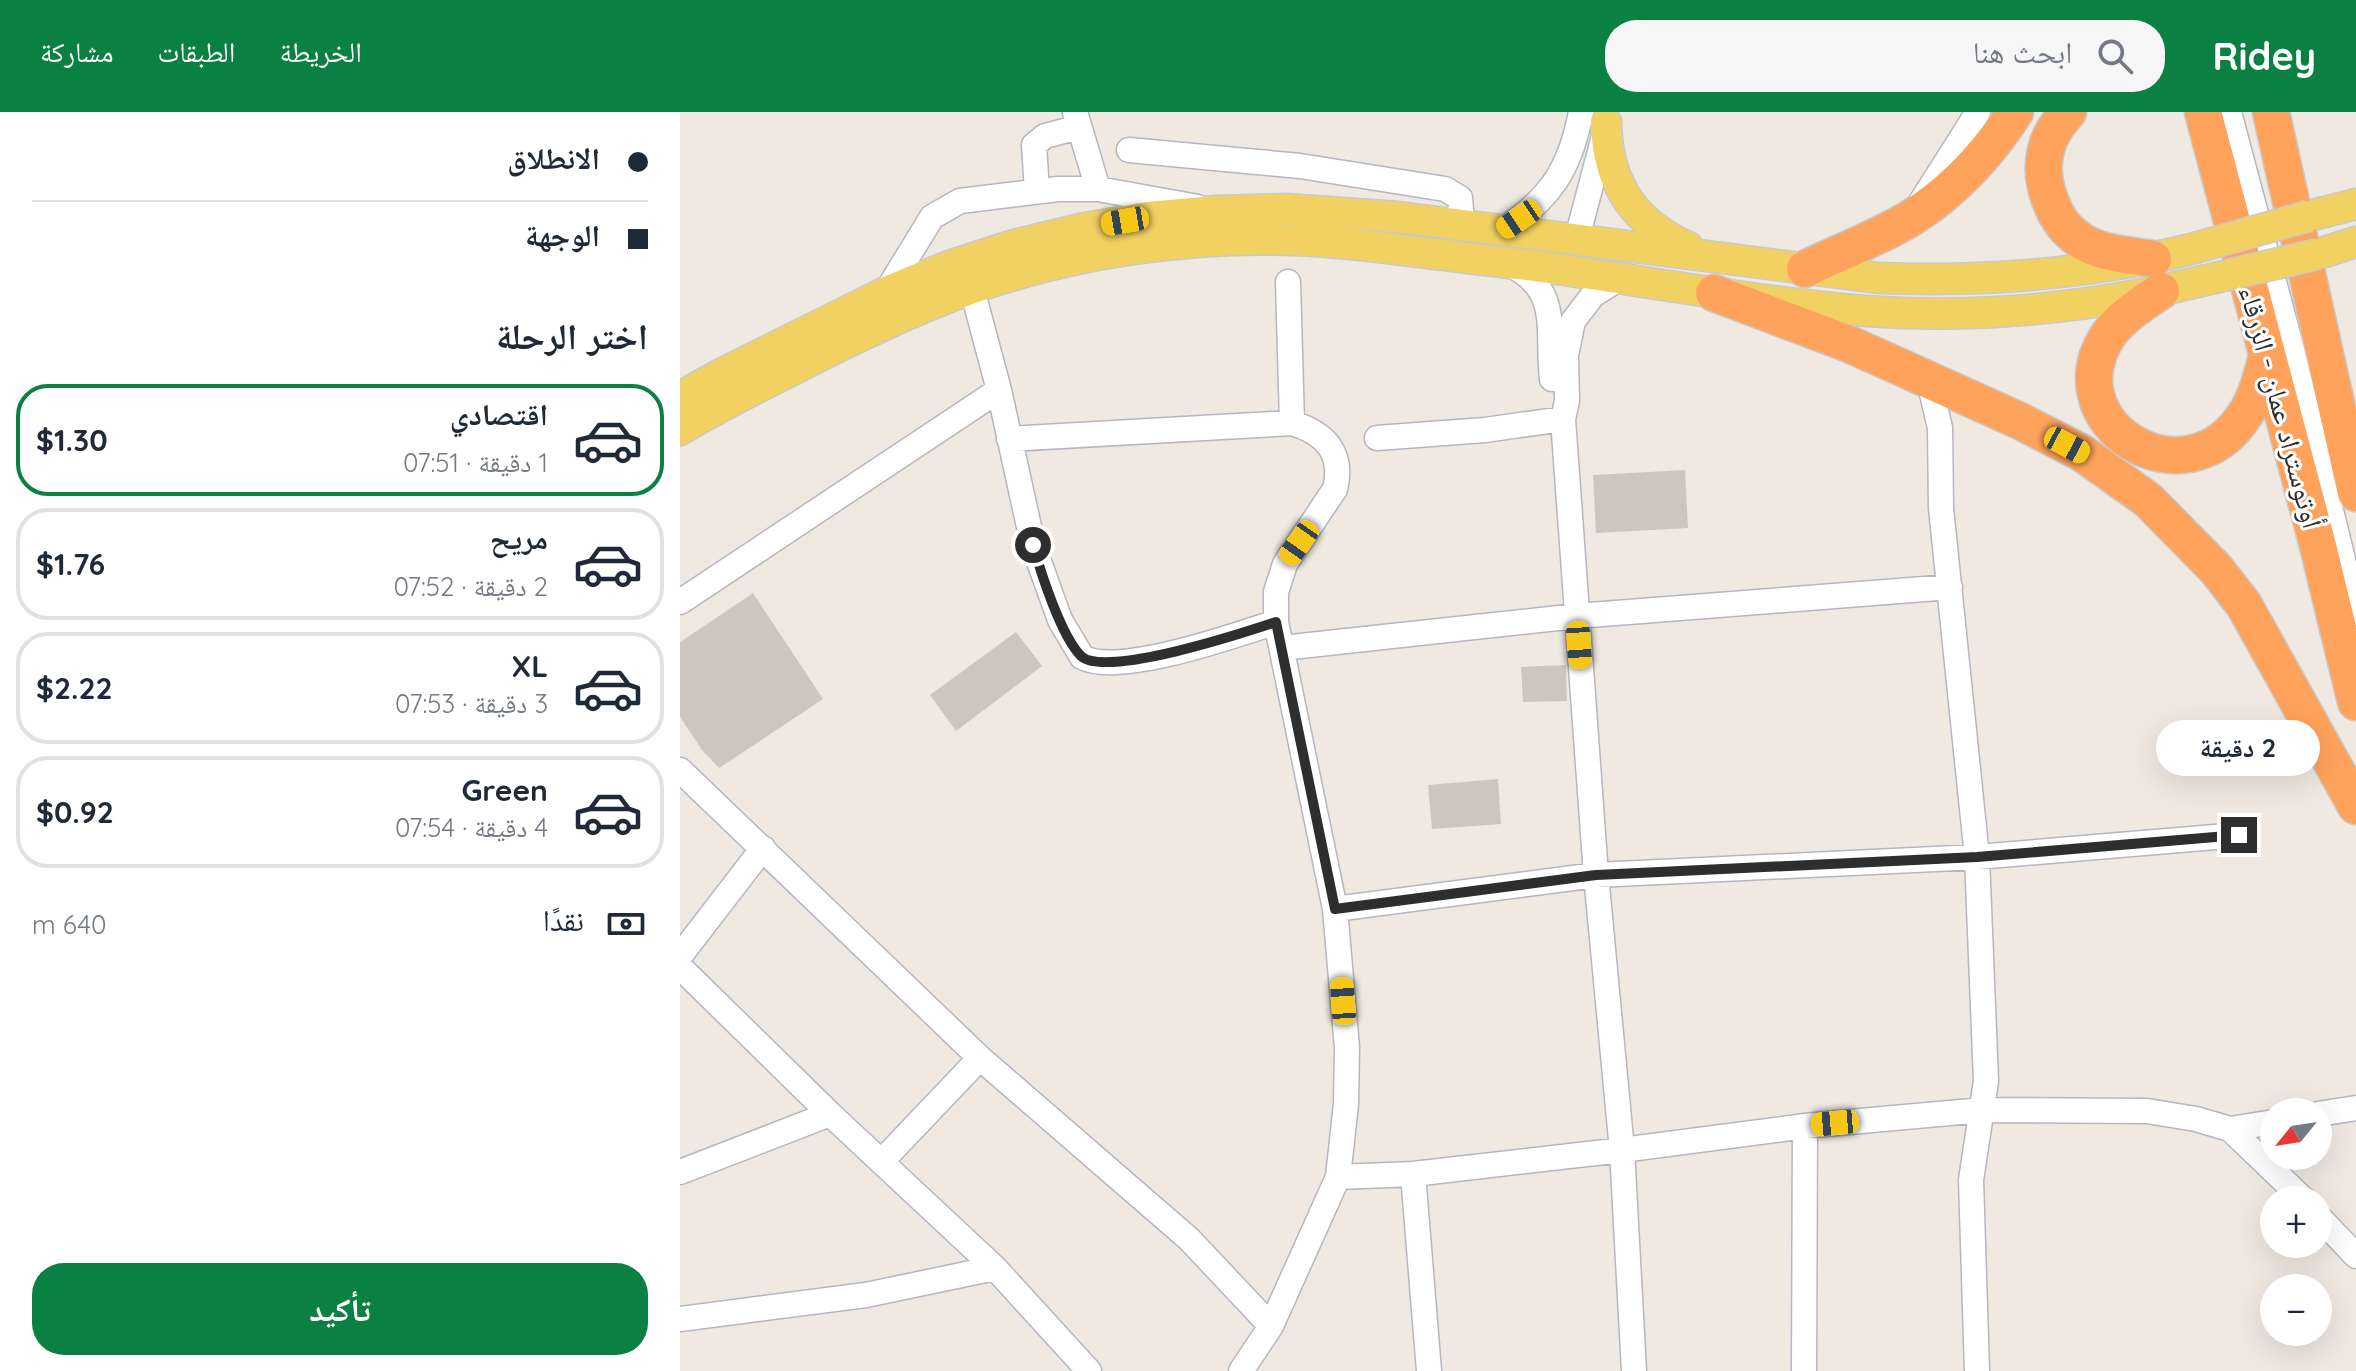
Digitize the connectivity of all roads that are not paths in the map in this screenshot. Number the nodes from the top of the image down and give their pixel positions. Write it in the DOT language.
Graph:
graph roads {
  1 [pos="1978,112"];
  2 [pos="2015,112"];
  3 [pos="2068,112"];
  4 [pos="2175,112"];
  5 [pos="2203,112"];
  6 [pos="2229,112"];
  7 [pos="2266,113"];
  8 [pos="1598,115"];
  9 [pos="1077,119"];
  10 [pos="1129,150"];
  11 [pos="2217,166"];
  12 [pos="1098,189"];
  13 [pos="1037,191"];
  14 [pos="2356,204"];
  15 [pos="1216,211"];
  16 [pos="1911,218"];
  17 [pos="1462,224"];
  18 [pos="1503,230"];
  19 [pos="1577,238"];
  20 [pos="2356,242"];
  21 [pos="1507,263"];
  22 [pos="1805,269"];
  23 [pos="1571,271"];
  24 [pos="2157,275"];
  25 [pos="1715,276"];
  26 [pos="1620,278"];
  27 [pos="1288,282"];
  28 [pos="972,289"];
  29 [pos="886,292"];
  30 [pos="2319,330"];
  31 [pos="2267,356"];
  32 [pos="2356,361"];
  33 [pos="1929,381"];
  34 [pos="999,390"];
  35 [pos="680,397"];
  36 [pos="1973,401"];
  37 [pos="1563,417"];
  38 [pos="1292,423"];
  39 [pos="681,427"];
  40 [pos="1940,428"];
  41 [pos="1377,438"];
  42 [pos="1009,439"];
  43 [pos="2356,493"];
  44 [pos="2356,580"];
  45 [pos="1950,587"];
  46 [pos="680,602"];
  47 [pos="2356,613"];
  48 [pos="1577,616"];
  49 [pos="1276,622"];
  50 [pos="1282,648"];
  51 [pos="2356,702"];
  52 [pos="680,770"];
  53 [pos="2356,806"];
  54 [pos="2239,835"];
  55 [pos="763,848"];
  56 [pos="1977,857"];
  57 [pos="1596,875"];
  58 [pos="1335,909"];
  59 [pos="682,969"];
  60 [pos="980,1058"];
  61 [pos="2356,1108"];
  62 [pos="1983,1110"];
  63 [pos="2332,1112"];
  64 [pos="830,1114"];
  65 [pos="2260,1124"];
  66 [pos="1805,1126"];
  67 [pos="2230,1129"];
  68 [pos="1622,1150"];
  69 [pos="882,1161"];
  70 [pos="680,1172"];
  71 [pos="1413,1174"];
  72 [pos="1338,1177"];
  73 [pos="2289,1186"];
  74 [pos="2332,1231"];
  75 [pos="2356,1256"];
  76 [pos="995,1268"];
  77 [pos="680,1319"];
  78 [pos="1271,1326"];
  79 [pos="1089,1371"];
  80 [pos="1241,1371"];
  81 [pos="1429,1371"];
  82 [pos="1634,1371"];
  83 [pos="1804,1371"];
  84 [pos="1977,1371"];
  1 -- 16 [label="street"];
  2 -- 16 [label="highway"];
  3 -- 24 [label="highway"];
  4 -- 11 [label="highway"];
  5 -- 11 [label="highway, أوتوستراد عمان - الزرقاء"];
  6 -- 47 [label="street"];
  7 -- 30 [label="highway, أوتوستراد عمان - الزرقاء"];
  7 -- 44 [label="street"];
  8 -- 18 [label="street"];
  8 -- 19 [label="street"];
  8 -- 25 [label="main road"];
  9 -- 12 [label="street"];
  9 -- 13 [label="street"];
  10 -- 17 [label="street"];
  11 -- 31 [label="highway, أوتوستراد عمان - الزرقاء"];
  12 -- 13 [label="street"];
  12 -- 15 [label="street"];
  13 -- 29 [label="street"];
  14 -- 24 [label="main road, bridge"];
  15 -- 17 [label="main road"];
  15 -- 29 [label="main road"];
  16 -- 22 [label="highway"];
  17 -- 18 [label="main road"];
  18 -- 19 [label="main road"];
  19 -- 23 [label="main road"];
  19 -- 25 [label="main road"];
  20 -- 24 [label="main road, bridge"];
  21 -- 23 [label="main road"];
  21 -- 28 [label="main road"];
  21 -- 37 [label="street"];
  22 -- 24 [label="main road"];
  22 -- 25 [label="main road"];
  23 -- 26 [label="main road"];
  24 -- 25 [label="main road"];
  24 -- 31 [label="highway"];
  25 -- 26 [label="main road"];
  25 -- 33 [label="highway"];
  26 -- 37 [label="street"];
  27 -- 38 [label="street"];
  28 -- 34 [label="street"];
  28 -- 39 [label="main road"];
  29 -- 35 [label="main road"];
  30 -- 32 [label="highway"];
  30 -- 43 [label="highway, أوتوستراد عمان - الزرقاء"];
  31 -- 51 [label="highway, أوتوستراد عمان - الزرقاء"];
  33 -- 36 [label="highway"];
  33 -- 40 [label="street"];
  34 -- 42 [label="street"];
  34 -- 46 [label="street"];
  36 -- 40 [label="street"];
  36 -- 53 [label="highway"];
  37 -- 41 [label="street"];
  37 -- 48 [label="street"];
  38 -- 42 [label="street"];
  38 -- 49 [label="street"];
  40 -- 45 [label="street"];
  42 -- 49 [label="street"];
  45 -- 48 [label="street"];
  45 -- 56 [label="street"];
  48 -- 50 [label="street"];
  48 -- 57 [label="street"];
  49 -- 50 [label="street"];
  50 -- 58 [label="street"];
  52 -- 55 [label="street"];
  54 -- 56 [label="street"];
  55 -- 59 [label="street"];
  55 -- 60 [label="street"];
  56 -- 57 [label="street"];
  56 -- 62 [label="street"];
  57 -- 58 [label="street"];
  57 -- 68 [label="street"];
  58 -- 72 [label="street"];
  59 -- 64 [label="street"];
  60 -- 69 [label="street"];
  60 -- 78 [label="street"];
  61 -- 63 [label="street"];
  62 -- 66 [label="street"];
  62 -- 67 [label="street"];
  62 -- 84 [label="street"];
  64 -- 69 [label="street"];
  64 -- 70 [label="street"];
  65 -- 67 [label="street"];
  66 -- 68 [label="street"];
  66 -- 83 [label="street"];
  67 -- 73 [label="street"];
  68 -- 71 [label="street"];
  68 -- 82 [label="street"];
  69 -- 76 [label="street"];
  71 -- 72 [label="street"];
  71 -- 81 [label="street"];
  72 -- 78 [label="street"];
  74 -- 75 [label="street"];
  76 -- 77 [label="street"];
  76 -- 79 [label="street"];
  78 -- 80 [label="street"];
}
